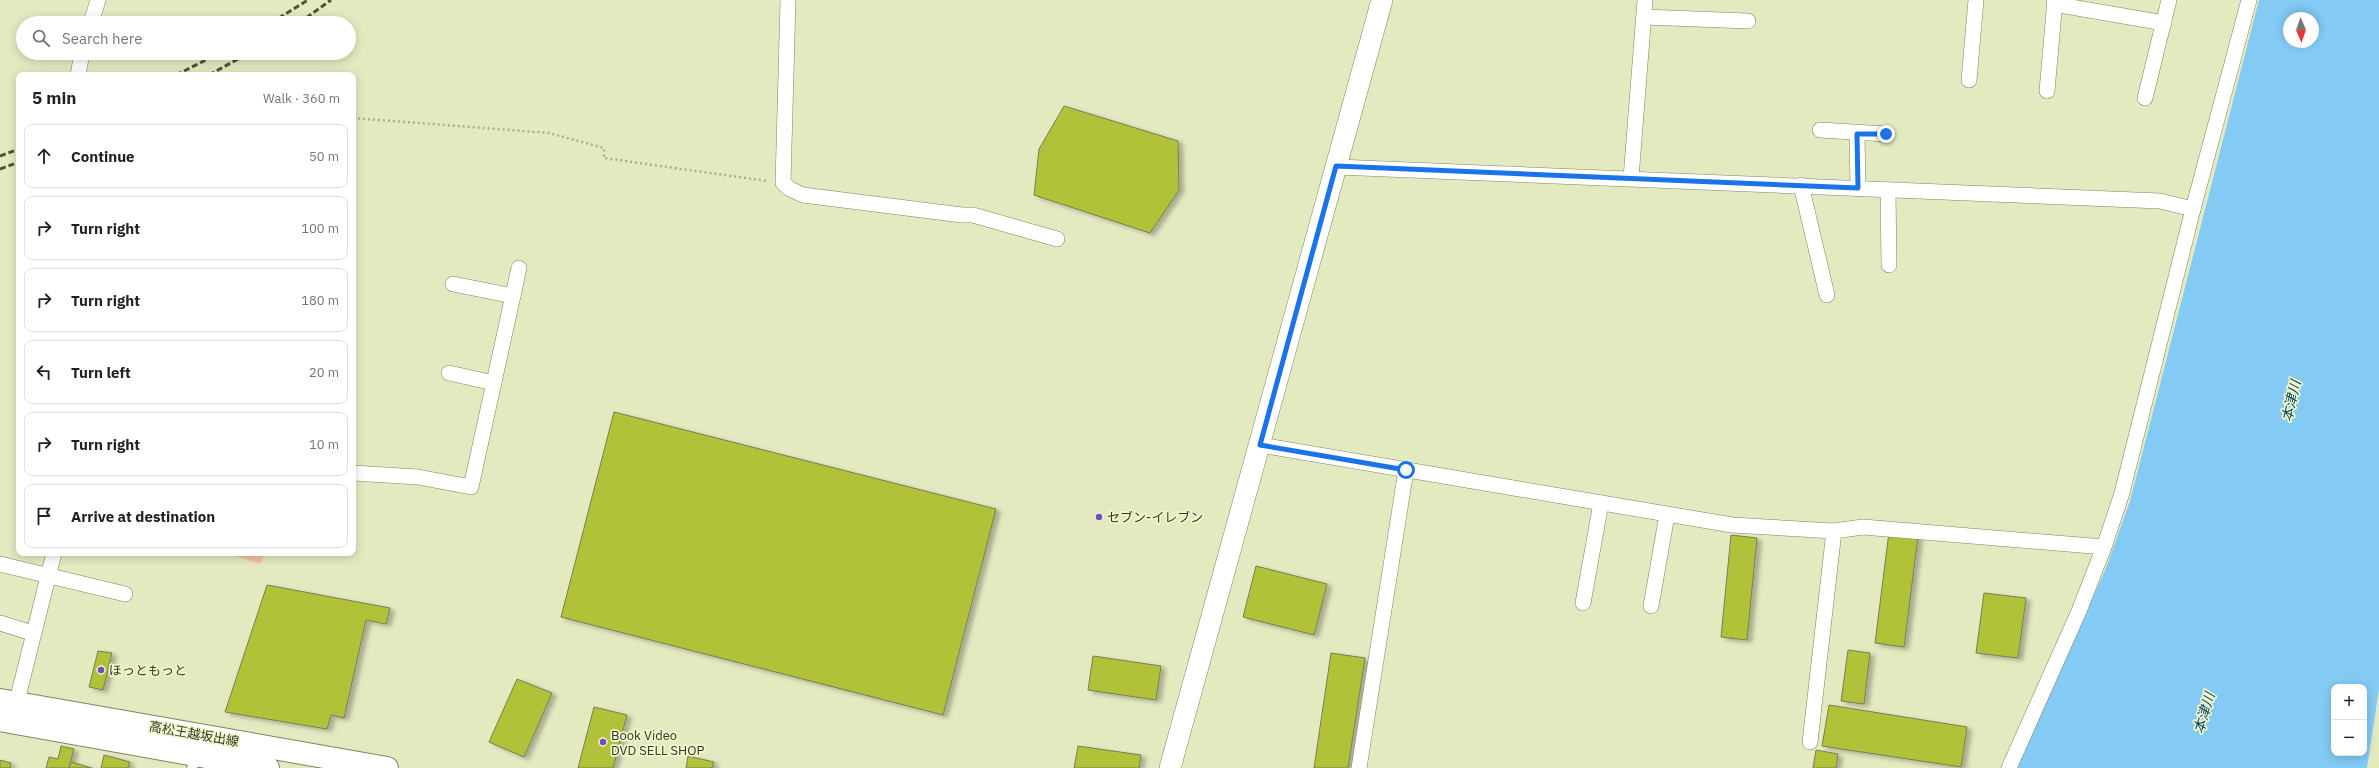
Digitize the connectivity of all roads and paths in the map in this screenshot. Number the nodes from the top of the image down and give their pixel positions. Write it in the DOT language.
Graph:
graph roads {
  1 [pos="98,0"];
  2 [pos="788,0"];
  3 [pos="1382,0"];
  4 [pos="1645,0"];
  5 [pos="1976,0"];
  6 [pos="2169,0"];
  7 [pos="2249,0"];
  8 [pos="2055,2"];
  9 [pos="93,16"];
  10 [pos="1644,17"];
  11 [pos="1748,21"];
  12 [pos="2164,23"];
  13 [pos="81,60"];
  14 [pos="79,72"];
  15 [pos="1969,80"];
  16 [pos="2047,91"];
  17 [pos="2145,98"];
  18 [pos="356,118"];
  19 [pos="1820,130"];
  20 [pos="1857,134"];
  21 [pos="1886,134"];
  22 [pos="1336,166"];
  23 [pos="1631,178"];
  24 [pos="783,183"];
  25 [pos="1800,185"];
  26 [pos="1858,188"];
  27 [pos="1888,190"];
  28 [pos="2193,209"];
  29 [pos="1057,239"];
  30 [pos="1889,265"];
  31 [pos="519,268"];
  32 [pos="454,284"];
  33 [pos="1827,295"];
  34 [pos="513,296"];
  35 [pos="449,373"];
  36 [pos="494,383"];
  37 [pos="1260,445"];
  38 [pos="1406,470"];
  39 [pos="356,473"];
  40 [pos="1600,503"];
  41 [pos="1667,515"];
  42 [pos="1834,531"];
  43 [pos="2104,547"];
  44 [pos="53,556"];
  45 [pos="0,564"];
  46 [pos="48,577"];
  47 [pos="125,594"];
  48 [pos="1583,603"];
  49 [pos="1651,606"];
  50 [pos="0,623"];
  51 [pos="32,633"];
  52 [pos="7,711"];
  53 [pos="1810,742"];
  54 [pos="197,757"];
  55 [pos="268,768"];
  56 [pos="387,768"];
  57 [pos="1170,768"];
  58 [pos="1359,768"];
  59 [pos="2008,768"];
  1 -- 9 [label="street"];
  2 -- 24 [label="street"];
  3 -- 22 [label="street"];
  4 -- 10 [label="street"];
  5 -- 15 [label="street"];
  6 -- 12 [label="street"];
  7 -- 28 [label="street"];
  8 -- 12 [label="street"];
  8 -- 16 [label="street"];
  10 -- 11 [label="street"];
  10 -- 23 [label="street"];
  12 -- 17 [label="street"];
  13 -- 14 [label="street"];
  18 -- 24 [label="path"];
  19 -- 20 [label="street"];
  20 -- 21 [label="street"];
  20 -- 26 [label="street"];
  22 -- 23 [label="street"];
  22 -- 37 [label="street"];
  23 -- 25 [label="street"];
  24 -- 29 [label="street"];
  25 -- 26 [label="street"];
  25 -- 33 [label="street"];
  26 -- 27 [label="street"];
  27 -- 28 [label="street"];
  27 -- 30 [label="street"];
  28 -- 43 [label="street"];
  31 -- 34 [label="street"];
  32 -- 34 [label="street"];
  34 -- 36 [label="street"];
  35 -- 36 [label="street"];
  36 -- 39 [label="street"];
  37 -- 38 [label="street"];
  37 -- 57 [label="street"];
  38 -- 40 [label="street"];
  38 -- 58 [label="street"];
  40 -- 41 [label="street"];
  40 -- 48 [label="street"];
  41 -- 42 [label="street"];
  41 -- 49 [label="street"];
  42 -- 43 [label="street"];
  42 -- 53 [label="street"];
  43 -- 59 [label="street"];
  44 -- 46 [label="street"];
  45 -- 46 [label="street"];
  46 -- 47 [label="street"];
  46 -- 51 [label="street"];
  50 -- 51 [label="street"];
  51 -- 52 [label="street"];
  52 -- 54 [label="main road, 高松王越坂出線"];
  54 -- 55 [label="main road, 高松王越坂出線"];
  54 -- 56 [label="main road, 高松王越坂出線"];
}
